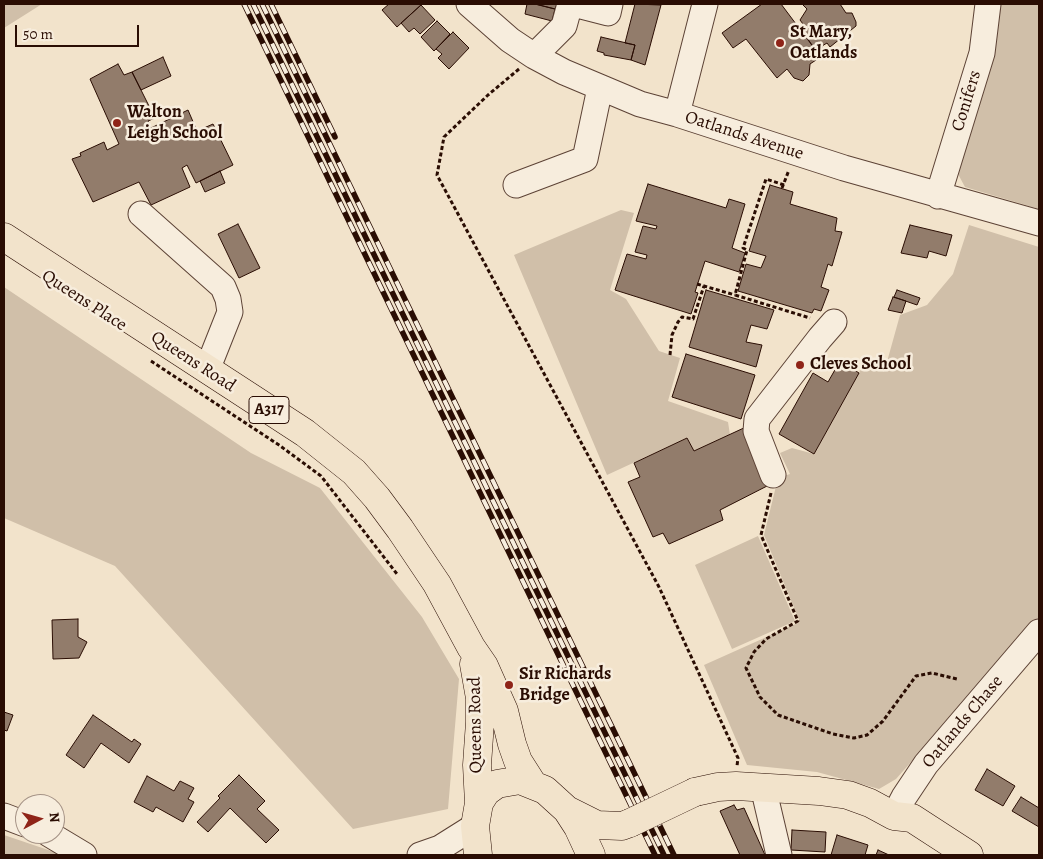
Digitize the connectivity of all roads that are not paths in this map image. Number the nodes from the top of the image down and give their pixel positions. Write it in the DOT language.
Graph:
graph roads {
  1 [pos="469,4"];
  2 [pos="572,4"];
  3 [pos="610,4"];
  4 [pos="705,4"];
  5 [pos="988,4"];
  6 [pos="534,56"];
  7 [pos="600,88"];
  8 [pos="676,114"];
  9 [pos="516,185"];
  10 [pos="938,196"];
  11 [pos="141,214"];
  12 [pos="1039,223"];
  13 [pos="4,238"];
  14 [pos="833,324"];
  15 [pos="207,370"];
  16 [pos="773,476"];
  17 [pos="1039,632"];
  18 [pos="471,647"];
  19 [pos="532,783"];
  20 [pos="763,787"];
  21 [pos="567,810"];
  22 [pos="477,815"];
  23 [pos="894,816"];
  24 [pos="626,825"];
  25 [pos="65,844"];
  26 [pos="84,855"];
  27 [pos="426,855"];
  28 [pos="478,855"];
  29 [pos="591,855"];
  30 [pos="603,855"];
  31 [pos="779,855"];
  32 [pos="934,855"];
  33 [pos="969,855"];
  1 -- 6 [label="street, Oatlands Avenue"];
  2 -- 3 [label="street"];
  2 -- 6 [label="street"];
  4 -- 8 [label="street"];
  5 -- 10 [label="street, Conifers"];
  6 -- 7 [label="street, Oatlands Avenue"];
  7 -- 8 [label="street, Oatlands Avenue"];
  7 -- 9 [label="street"];
  8 -- 10 [label="street, Oatlands Avenue"];
  10 -- 12 [label="street, Oatlands Avenue"];
  11 -- 15 [label="street"];
  13 -- 15 [label="main road, Queens Road / A317"];
  14 -- 16 [label="street"];
  15 -- 18 [label="main road, Queens Road / A317"];
  17 -- 23 [label="street, Oatlands Chase"];
  18 -- 19 [label="main road, Queens Road / A317"];
  18 -- 22 [label="main road, Queens Road / A317"];
  19 -- 21 [label="main road"];
  19 -- 22 [label="main road"];
  20 -- 23 [label="main road"];
  20 -- 24 [label="main road, bridge"];
  20 -- 31 [label="street"];
  21 -- 24 [label="main road"];
  21 -- 29 [label="main road"];
  22 -- 27 [label="street"];
  22 -- 28 [label="main road, Queens Road"];
  23 -- 32 [label="main road"];
  23 -- 33 [label="main road"];
  24 -- 30 [label="main road"];
  25 -- 26 [label="street"];
}
